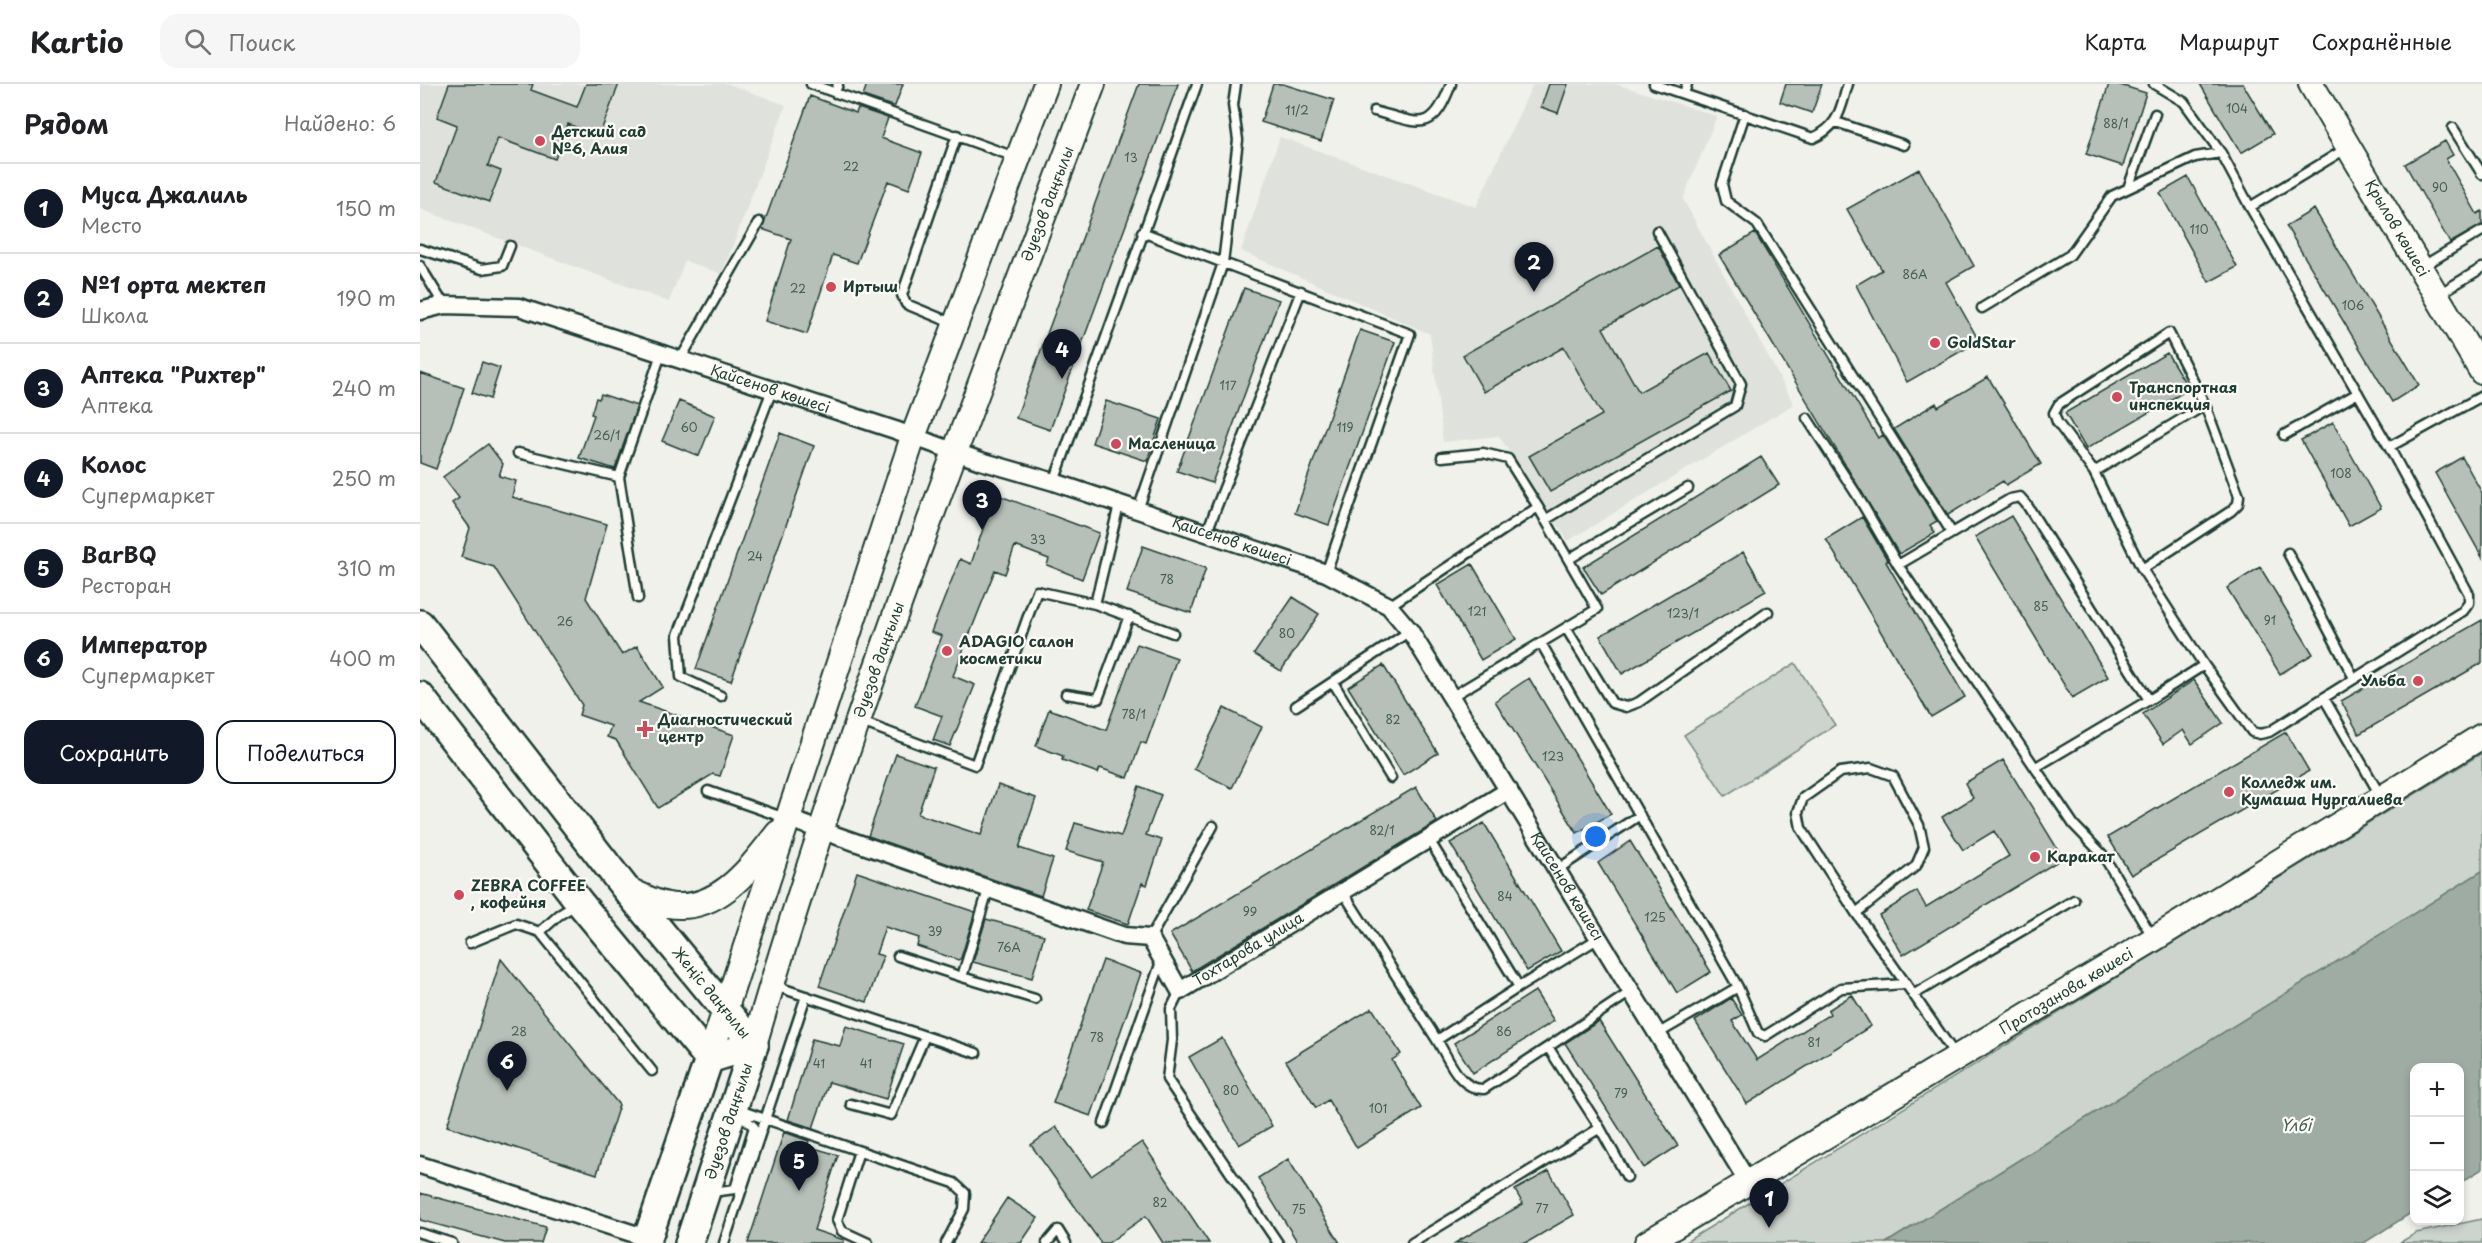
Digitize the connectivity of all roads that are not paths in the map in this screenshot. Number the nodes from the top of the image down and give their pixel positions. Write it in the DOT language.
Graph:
graph roads {
  1 [pos="811,84"];
  2 [pos="838,84"];
  3 [pos="1046,84"];
  4 [pos="1093,84"];
  5 [pos="1197,84"];
  6 [pos="1236,84"];
  7 [pos="1451,84"];
  8 [pos="1654,84"];
  9 [pos="1687,84"];
  10 [pos="1848,84"];
  11 [pos="2154,84"];
  12 [pos="2310,84"];
  13 [pos="835,93"];
  14 [pos="1684,94"];
  15 [pos="1374,111"];
  16 [pos="1745,114"];
  17 [pos="2155,114"];
  18 [pos="1836,122"];
  19 [pos="2453,128"];
  20 [pos="957,135"];
  21 [pos="1904,145"];
  22 [pos="2348,148"];
  23 [pos="2221,153"];
  24 [pos="1018,158"];
  25 [pos="2482,174"];
  26 [pos="2128,188"];
  27 [pos="2250,207"];
  28 [pos="759,222"];
  29 [pos="1657,231"];
  30 [pos="2482,231"];
  31 [pos="1142,232"];
  32 [pos="510,246"];
  33 [pos="420,249"];
  34 [pos="1223,263"];
  35 [pos="420,266"];
  36 [pos="2420,267"];
  37 [pos="2482,268"];
  38 [pos="1301,291"];
  39 [pos="2436,296"];
  40 [pos="444,305"];
  41 [pos="1982,308"];
  42 [pos="420,311"];
  43 [pos="956,324"];
  44 [pos="661,354"];
  45 [pos="680,360"];
  46 [pos="2482,372"];
  47 [pos="772,390"];
  48 [pos="2358,393"];
  49 [pos="2482,396"];
  50 [pos="2205,405"];
  51 [pos="1807,418"];
  52 [pos="2284,435"];
  53 [pos="913,437"];
  54 [pos="2389,447"];
  55 [pos="518,453"];
  56 [pos="954,453"];
  57 [pos="1442,457"];
  58 [pos="2094,472"];
  59 [pos="619,477"];
  60 [pos="1054,482"];
  61 [pos="1688,488"];
  62 [pos="1119,505"];
  63 [pos="1538,507"];
  64 [pos="1137,511"];
  65 [pos="1545,520"];
  66 [pos="1952,532"];
  67 [pos="1206,534"];
  68 [pos="2288,553"];
  69 [pos="1569,559"];
  70 [pos="1898,566"];
  71 [pos="2142,569"];
  72 [pos="1326,573"];
  73 [pos="638,598"];
  74 [pos="1095,604"];
  75 [pos="1389,606"];
  76 [pos="1768,612"];
  77 [pos="1129,616"];
  78 [pos="420,624"];
  79 [pos="1566,628"];
  80 [pos="1410,631"];
  81 [pos="1173,633"];
  82 [pos="1541,643"];
  83 [pos="2204,665"];
  84 [pos="2354,678"];
  85 [pos="1333,682"];
  86 [pos="1066,694"];
  87 [pos="420,696"];
  88 [pos="721,696"];
  89 [pos="1451,697"];
  90 [pos="2324,698"];
  91 [pos="2150,700"];
  92 [pos="1296,706"];
  93 [pos="859,721"];
  94 [pos="816,735"];
  95 [pos="2482,736"];
  96 [pos="850,746"];
  97 [pos="2036,767"];
  98 [pos="1391,778"];
  99 [pos="1509,790"];
  100 [pos="708,791"];
  101 [pos="2382,798"];
  102 [pos="1640,816"];
  103 [pos="789,819"];
  104 [pos="1213,826"];
  105 [pos="820,831"];
  106 [pos="1428,838"];
  107 [pos="1558,869"];
  108 [pos="625,888"];
  109 [pos="988,890"];
  110 [pos="1343,892"];
  111 [pos="2074,900"];
  112 [pos="580,903"];
  113 [pos="1856,913"];
  114 [pos="540,932"];
  115 [pos="1150,938"];
  116 [pos="1600,938"];
  117 [pos="2154,939"];
  118 [pos="470,944"];
  119 [pos="898,956"];
  120 [pos="1162,959"];
  121 [pos="962,977"];
  122 [pos="1906,984"];
  123 [pos="771,985"];
  124 [pos="1519,987"];
  125 [pos="1738,987"];
  126 [pos="1180,991"];
  127 [pos="1632,991"];
  128 [pos="1913,994"];
  129 [pos="806,996"];
  130 [pos="1035,999"];
  131 [pos="725,1011"];
  132 [pos="1659,1033"];
  133 [pos="926,1036"];
  134 [pos="1437,1040"];
  135 [pos="754,1045"];
  136 [pos="1548,1047"];
  137 [pos="976,1053"];
  138 [pos="1957,1058"];
  139 [pos="709,1059"];
  140 [pos="652,1071"];
  141 [pos="851,1104"];
  142 [pos="733,1108"];
  143 [pos="765,1119"];
  144 [pos="1104,1123"];
  145 [pos="1600,1128"];
  146 [pos="859,1151"];
  147 [pos="420,1165"];
  148 [pos="1627,1177"];
  149 [pos="1748,1182"];
  150 [pos="420,1233"];
  151 [pos="646,1241"];
  152 [pos="452,1243"];
  153 [pos="689,1243"];
  154 [pos="724,1243"];
  155 [pos="868,1243"];
  156 [pos="946,1243"];
  157 [pos="1047,1243"];
  158 [pos="1066,1243"];
  159 [pos="1278,1243"];
  160 [pos="1412,1243"];
  161 [pos="1647,1243"];
  1 -- 13 [label="lane"];
  2 -- 13 [label="lane"];
  3 -- 24 [label="main road"];
  4 -- 56 [label="main road, Әуезов даңғылы"];
  5 -- 31 [label="lane"];
  6 -- 34 [label="lane"];
  7 -- 15 [label="lane"];
  8 -- 14 [label="lane"];
  9 -- 14 [label="lane"];
  10 -- 18 [label="lane"];
  11 -- 23 [label="lane"];
  12 -- 22 [label="main road, Крылов көшесі"];
  13 -- 20 [label="lane"];
  14 -- 16 [label="lane"];
  16 -- 18 [label="lane"];
  16 -- 66 [label="lane"];
  17 -- 26 [label="lane"];
  18 -- 21 [label="lane"];
  19 -- 25 [label="lane"];
  20 -- 24 [label="lane"];
  20 -- 43 [label="lane"];
  22 -- 27 [label="lane"];
  22 -- 36 [label="main road, Крылов көшесі"];
  23 -- 26 [label="lane"];
  23 -- 27 [label="lane"];
  24 -- 43 [label="main road"];
  26 -- 41 [label="lane"];
  27 -- 48 [label="lane"];
  28 -- 45 [label="lane"];
  29 -- 65 [label="lane"];
  30 -- 36 [label="lane"];
  31 -- 34 [label="lane"];
  31 -- 60 [label="lane"];
  32 -- 33 [label="lane"];
  34 -- 38 [label="lane"];
  34 -- 64 [label="lane"];
  35 -- 40 [label="lane"];
  36 -- 39 [label="main road, Крылов көшесі"];
  37 -- 39 [label="lane"];
  38 -- 67 [label="lane"];
  38 -- 72 [label="lane"];
  39 -- 46 [label="main road, Крылов көшесі"];
  40 -- 42 [label="street, Қайсенов көшесі"];
  40 -- 44 [label="street, Қайсенов көшесі"];
  43 -- 53 [label="main road"];
  44 -- 45 [label="street, Қайсенов көшесі"];
  44 -- 59 [label="lane"];
  45 -- 47 [label="street, Қайсенов көшесі"];
  47 -- 53 [label="street, Қайсенов көшесі"];
  47 -- 88 [label="lane"];
  48 -- 52 [label="lane"];
  48 -- 54 [label="lane"];
  49 -- 54 [label="lane"];
  50 -- 58 [label="lane"];
  50 -- 58 [label="lane"];
  50 -- 71 [label="lane"];
  51 -- 70 [label="lane"];
  53 -- 56 [label="street, Қайсенов көшесі"];
  53 -- 94 [label="main road"];
  54 -- 84 [label="lane"];
  55 -- 59 [label="lane"];
  56 -- 60 [label="street, Қайсенов көшесі"];
  56 -- 93 [label="main road, Әуезов даңғылы"];
  57 -- 63 [label="lane"];
  58 -- 71 [label="lane"];
  59 -- 73 [label="lane"];
  60 -- 62 [label="street, Қайсенов көшесі"];
  61 -- 69 [label="lane"];
  62 -- 64 [label="street, Қайсенов көшесі"];
  62 -- 74 [label="lane"];
  63 -- 65 [label="lane"];
  63 -- 75 [label="lane"];
  64 -- 67 [label="street, Қайсенов көшесі"];
  65 -- 69 [label="lane"];
  66 -- 70 [label="lane"];
  66 -- 91 [label="lane"];
  67 -- 72 [label="street, Қайсенов көшесі"];
  68 -- 84 [label="lane"];
  69 -- 79 [label="lane"];
  70 -- 97 [label="lane"];
  71 -- 83 [label="lane"];
  72 -- 75 [label="street, Қайсенов көшесі"];
  74 -- 77 [label="lane"];
  74 -- 93 [label="lane"];
  75 -- 80 [label="street, Қайсенов көшесі"];
  76 -- 79 [label="lane"];
  77 -- 81 [label="lane"];
  77 -- 86 [label="lane"];
  78 -- 108 [label="main road, Жеңіс даңғылы"];
  79 -- 82 [label="lane"];
  80 -- 85 [label="lane"];
  80 -- 89 [label="street, Қайсенов көшесі"];
  82 -- 89 [label="lane"];
  82 -- 102 [label="lane"];
  83 -- 90 [label="lane"];
  83 -- 91 [label="lane"];
  84 -- 90 [label="lane"];
  85 -- 92 [label="lane"];
  85 -- 98 [label="lane"];
  87 -- 112 [label="main road"];
  89 -- 99 [label="street, Қайсенов көшесі"];
  90 -- 101 [label="lane"];
  91 -- 97 [label="lane"];
  93 -- 96 [label="main road, Әуезов даңғылы"];
  94 -- 96 [label="main road"];
  94 -- 103 [label="main road"];
  95 -- 101 [label="main road, Протозанова көшесі"];
  96 -- 105 [label="main road, Әуезов даңғылы"];
  97 -- 117 [label="lane"];
  99 -- 106 [label="street, Тохтарова улица"];
  99 -- 107 [label="street, Қайсенов көшесі"];
  100 -- 103 [label="lane"];
  101 -- 117 [label="main road, Протозанова көшесі"];
  102 -- 107 [label="lane"];
  102 -- 125 [label="lane"];
  103 -- 105 [label="street"];
  103 -- 108 [label="main road"];
  103 -- 131 [label="main road"];
  104 -- 115 [label="lane"];
  105 -- 109 [label="street"];
  105 -- 123 [label="main road, Әуезов даңғылы"];
  106 -- 110 [label="street, Тохтарова улица"];
  106 -- 124 [label="lane"];
  107 -- 116 [label="street, Қайсенов көшесі"];
  108 -- 131 [label="main road, Жеңіс даңғылы"];
  109 -- 115 [label="street"];
  109 -- 121 [label="lane"];
  110 -- 126 [label="street, Тохтарова улица"];
  110 -- 134 [label="lane"];
  111 -- 128 [label="lane"];
  112 -- 114 [label="lane"];
  112 -- 139 [label="main road"];
  113 -- 113 [label="lane"];
  113 -- 122 [label="lane"];
  114 -- 118 [label="lane"];
  114 -- 140 [label="lane"];
  115 -- 120 [label="street, Тохтарова улица"];
  116 -- 124 [label="lane"];
  116 -- 127 [label="street, Қайсенов көшесі"];
  117 -- 138 [label="main road, Протозанова көшесі"];
  119 -- 121 [label="lane"];
  120 -- 126 [label="street, Тохтарова улица"];
  120 -- 144 [label="lane"];
  121 -- 130 [label="lane"];
  122 -- 125 [label="lane"];
  122 -- 128 [label="lane"];
  123 -- 129 [label="lane"];
  123 -- 135 [label="main road, Әуезов даңғылы"];
  124 -- 134 [label="lane"];
  125 -- 132 [label="lane"];
  126 -- 159 [label="lane"];
  127 -- 132 [label="street, Қайсенов көшесі"];
  127 -- 136 [label="lane"];
  128 -- 138 [label="lane"];
  129 -- 133 [label="lane"];
  129 -- 143 [label="lane"];
  131 -- 135 [label="main road, Жеңіс даңғылы"];
  131 -- 139 [label="main road"];
  132 -- 149 [label="street, Қайсенов көшесі"];
  133 -- 137 [label="lane"];
  133 -- 141 [label="lane"];
  134 -- 136 [label="lane"];
  135 -- 139 [label="main road, Жеңіс даңғылы"];
  135 -- 142 [label="main road, Әуезов даңғылы"];
  136 -- 145 [label="lane"];
  138 -- 149 [label="main road, Протозанова көшесі"];
  139 -- 151 [label="main road"];
  142 -- 143 [label="lane"];
  142 -- 153 [label="main road, Әуезов даңғылы"];
  143 -- 146 [label="lane"];
  143 -- 154 [label="lane"];
  145 -- 148 [label="lane"];
  145 -- 160 [label="lane"];
  146 -- 155 [label="lane"];
  146 -- 156 [label="lane"];
  147 -- 151 [label="street"];
  149 -- 161 [label="main road, Протозанова көшесі"];
  150 -- 152 [label="lane"];
  157 -- 158 [label="lane"];
}
